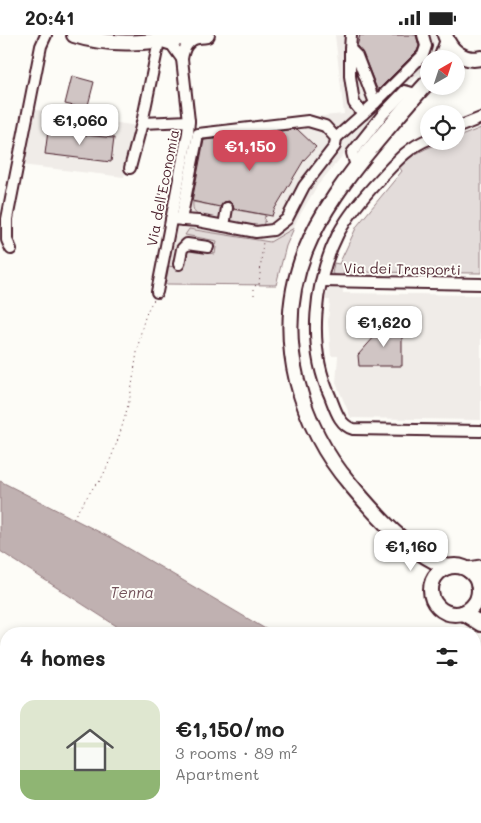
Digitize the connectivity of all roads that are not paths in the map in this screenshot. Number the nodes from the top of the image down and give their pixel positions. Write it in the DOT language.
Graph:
graph roads {
  1 [pos="46,35"];
  2 [pos="74,35"];
  3 [pos="351,35"];
  4 [pos="423,35"];
  5 [pos="203,36"];
  6 [pos="446,39"];
  7 [pos="159,41"];
  8 [pos="350,49"];
  9 [pos="179,50"];
  10 [pos="453,50"];
  11 [pos="465,59"];
  12 [pos="480,60"];
  13 [pos="420,90"];
  14 [pos="416,94"];
  15 [pos="374,104"];
  16 [pos="363,114"];
  17 [pos="383,114"];
  18 [pos="481,118"];
  19 [pos="189,121"];
  20 [pos="142,123"];
  21 [pos="465,124"];
  22 [pos="193,133"];
  23 [pos="336,138"];
  24 [pos="420,144"];
  25 [pos="356,166"];
  26 [pos="130,168"];
  27 [pos="227,208"];
  28 [pos="176,220"];
  29 [pos="224,226"];
  30 [pos="166,246"];
  31 [pos="208,247"];
  32 [pos="11,249"];
  33 [pos="182,249"];
  34 [pos="179,264"];
  35 [pos="322,281"];
  36 [pos="481,284"];
  37 [pos="157,292"];
  38 [pos="481,431"];
  39 [pos="414,550"];
  40 [pos="447,567"];
  41 [pos="475,569"];
  42 [pos="480,583"];
  43 [pos="431,584"];
  44 [pos="479,608"];
  45 [pos="463,613"];
  46 [pos="481,624"];
  1 -- 32 [label="street"];
  2 -- 7 [label="main road"];
  3 -- 8 [label="street"];
  4 -- 15 [label="street"];
  5 -- 9 [label="main road"];
  6 -- 10 [label="main road"];
  7 -- 9 [label="main road"];
  7 -- 20 [label="street"];
  8 -- 15 [label="street"];
  8 -- 16 [label="street"];
  9 -- 19 [label="street, Via dell'Economia"];
  11 -- 12 [label="main road"];
  13 -- 14 [label="main road"];
  14 -- 17 [label="street"];
  14 -- 25 [label="main road"];
  15 -- 16 [label="street"];
  15 -- 17 [label="street"];
  16 -- 23 [label="street"];
  17 -- 25 [label="street"];
  18 -- 21 [label="street"];
  19 -- 20 [label="street"];
  19 -- 22 [label="street, Via dell'Economia"];
  20 -- 26 [label="street"];
  22 -- 23 [label="street"];
  22 -- 28 [label="street, Via dell'Economia"];
  23 -- 29 [label="street"];
  24 -- 35 [label="street"];
  25 -- 39 [label="main road"];
  27 -- 29 [label="street"];
  28 -- 29 [label="street"];
  28 -- 30 [label="street, Via dell'Economia"];
  30 -- 33 [label="street"];
  30 -- 37 [label="street, Via dell'Economia"];
  31 -- 33 [label="street"];
  33 -- 34 [label="street"];
  35 -- 36 [label="street, Via dei Trasporti"];
  35 -- 38 [label="street"];
  39 -- 40 [label="main road"];
  39 -- 43 [label="main road"];
  40 -- 41 [label="main road"];
  40 -- 43 [label="main road"];
  41 -- 42 [label="main road"];
  42 -- 44 [label="main road"];
  43 -- 45 [label="main road"];
  44 -- 45 [label="main road"];
  45 -- 46 [label="main road"];
}
